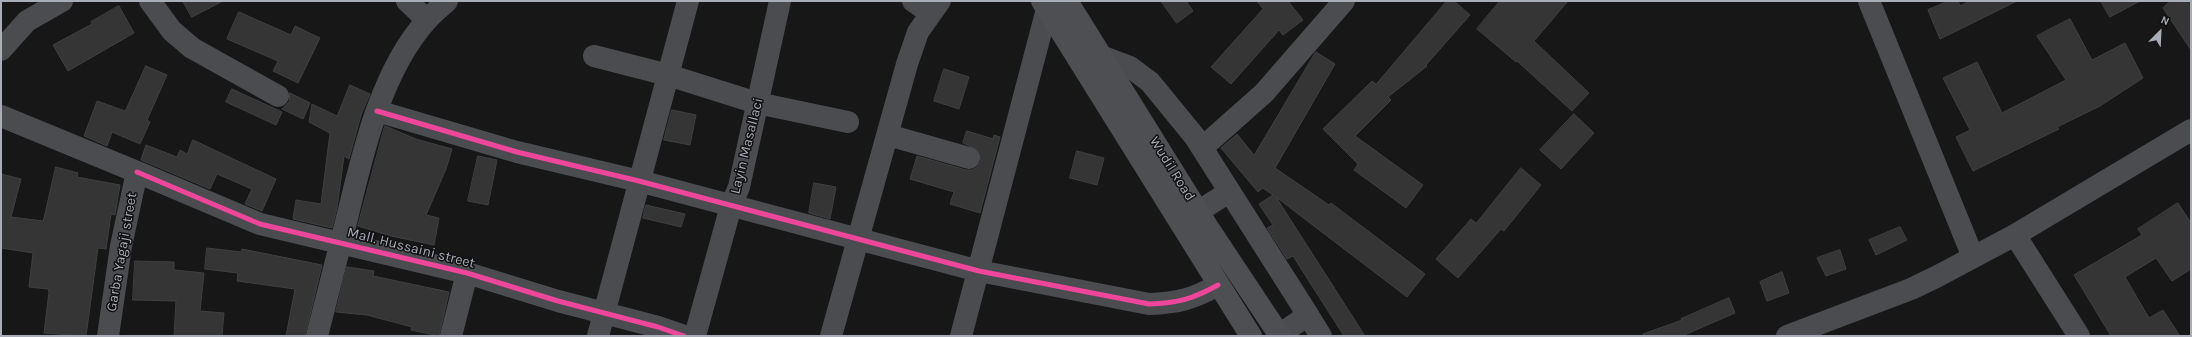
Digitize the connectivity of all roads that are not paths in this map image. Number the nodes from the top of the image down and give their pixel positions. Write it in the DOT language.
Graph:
graph roads {
  1 [pos="62,1"];
  2 [pos="150,1"];
  3 [pos="406,1"];
  4 [pos="447,1"];
  5 [pos="688,1"];
  6 [pos="780,1"];
  7 [pos="1344,1"];
  8 [pos="1870,1"];
  9 [pos="1052,4"];
  10 [pos="928,5"];
  11 [pos="427,20"];
  12 [pos="5,39"];
  13 [pos="594,56"];
  14 [pos="1101,56"];
  15 [pos="668,75"];
  16 [pos="278,96"];
  17 [pos="757,103"];
  18 [pos="377,111"];
  19 [pos="1,116"];
  20 [pos="848,122"];
  21 [pos="2191,130"];
  22 [pos="888,135"];
  23 [pos="1202,148"];
  24 [pos="969,158"];
  25 [pos="137,172"];
  26 [pos="639,181"];
  27 [pos="1229,192"];
  28 [pos="731,206"];
  29 [pos="1199,212"];
  30 [pos="2015,235"];
  31 [pos="859,240"];
  32 [pos="340,243"];
  33 [pos="1973,257"];
  34 [pos="979,271"];
  35 [pos="467,273"];
  36 [pos="1218,284"];
  37 [pos="605,312"];
  38 [pos="1308,315"];
  39 [pos="1244,332"];
  40 [pos="1279,335"];
  41 [pos="108,336"];
  42 [pos="317,336"];
  43 [pos="451,336"];
  44 [pos="598,336"];
  45 [pos="684,336"];
  46 [pos="695,336"];
  47 [pos="831,336"];
  48 [pos="961,336"];
  49 [pos="1321,336"];
  50 [pos="1787,336"];
  51 [pos="2079,336"];
  1 -- 12 [label="street"];
  2 -- 16 [label="street"];
  3 -- 11 [label="street"];
  4 -- 11 [label="street"];
  5 -- 15 [label="street"];
  6 -- 17 [label="street, Layin Masallaci"];
  7 -- 23 [label="street"];
  8 -- 33 [label="street"];
  9 -- 14 [label="main road, Wudil Road"];
  9 -- 34 [label="street"];
  9 -- 36 [label="main road, Wudil Road"];
  10 -- 22 [label="street"];
  11 -- 18 [label="street"];
  13 -- 15 [label="street"];
  14 -- 23 [label="street"];
  14 -- 29 [label="main road, Wudil Road"];
  15 -- 17 [label="street"];
  15 -- 26 [label="street"];
  17 -- 20 [label="street"];
  17 -- 28 [label="street, Layin Masallaci"];
  18 -- 26 [label="street"];
  18 -- 32 [label="street"];
  19 -- 25 [label="street"];
  21 -- 30 [label="street"];
  22 -- 24 [label="street"];
  22 -- 31 [label="street"];
  23 -- 27 [label="street"];
  25 -- 32 [label="street, Mall. Hussaini street"];
  25 -- 41 [label="street, Garba Yagaji street"];
  26 -- 28 [label="street"];
  26 -- 37 [label="street"];
  27 -- 29 [label="street"];
  27 -- 38 [label="street"];
  28 -- 31 [label="street"];
  28 -- 46 [label="street, Layin Masallaci"];
  29 -- 40 [label="main road, Wudil Road"];
  30 -- 33 [label="street"];
  30 -- 51 [label="street"];
  31 -- 34 [label="street"];
  31 -- 47 [label="street"];
  32 -- 35 [label="street, Mall. Hussaini street"];
  32 -- 42 [label="street"];
  33 -- 50 [label="street"];
  34 -- 36 [label="street"];
  34 -- 48 [label="street"];
  35 -- 37 [label="street, Mall. Hussaini street"];
  35 -- 43 [label="street"];
  36 -- 39 [label="main road, Wudil Road"];
  37 -- 44 [label="street"];
  37 -- 45 [label="street, Mall. Hussaini street"];
  38 -- 40 [label="street"];
  38 -- 49 [label="street"];
}
